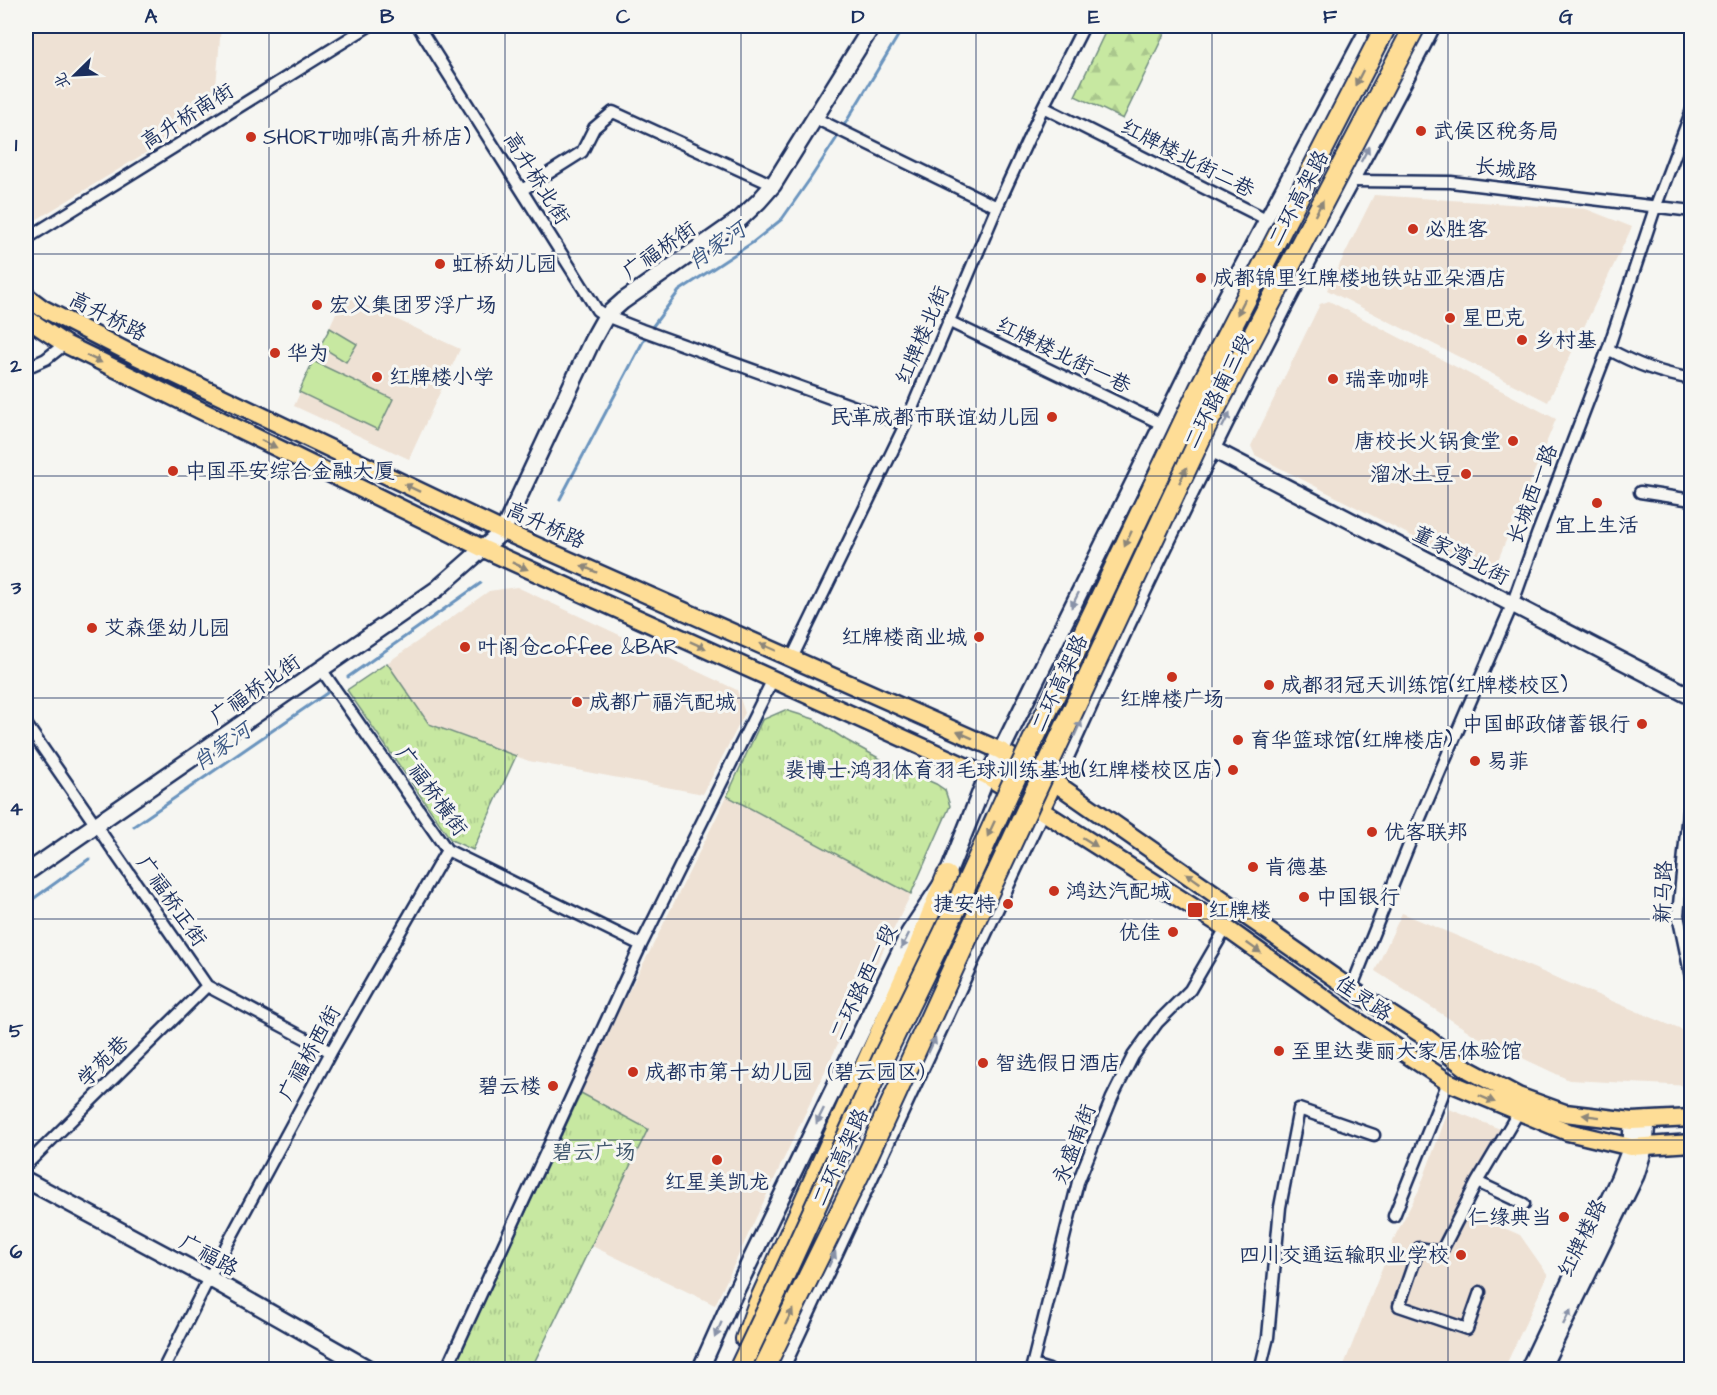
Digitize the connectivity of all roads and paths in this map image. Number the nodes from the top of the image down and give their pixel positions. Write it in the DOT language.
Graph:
graph roads {
  1 [pos="369,26"];
  2 [pos="418,26"];
  3 [pos="872,26"];
  4 [pos="1084,26"];
  5 [pos="1370,26"];
  6 [pos="1386,26"];
  7 [pos="1415,26"];
  8 [pos="1432,26"];
  9 [pos="1043,107"];
  10 [pos="1692,110"];
  11 [pos="814,118"];
  12 [pos="1351,181"];
  13 [pos="773,185"];
  14 [pos="522,190"];
  15 [pos="997,207"];
  16 [pos="1655,208"];
  17 [pos="1692,211"];
  18 [pos="1268,220"];
  19 [pos="26,239"];
  20 [pos="1315,246"];
  21 [pos="26,296"];
  22 [pos="606,316"];
  23 [pos="26,318"];
  24 [pos="948,321"];
  25 [pos="65,344"];
  26 [pos="1608,349"];
  27 [pos="26,368"];
  28 [pos="1692,380"];
  29 [pos="1162,424"];
  30 [pos="905,425"];
  31 [pos="1212,449"];
  32 [pos="1640,492"];
  33 [pos="1692,500"];
  34 [pos="503,531"];
  35 [pos="484,549"];
  36 [pos="1512,605"];
  37 [pos="792,658"];
  38 [pos="321,669"];
  39 [pos="773,679"];
  40 [pos="1692,697"];
  41 [pos="26,724"];
  42 [pos="1001,751"];
  43 [pos="987,776"];
  44 [pos="1054,782"];
  45 [pos="1692,803"];
  46 [pos="1041,810"];
  47 [pos="95,825"];
  48 [pos="447,850"];
  49 [pos="26,873"];
  50 [pos="947,876"];
  51 [pos="1226,928"];
  52 [pos="641,945"];
  53 [pos="1692,982"];
  54 [pos="207,986"];
  55 [pos="1351,989"];
  56 [pos="331,1052"];
  57 [pos="1448,1082"];
  58 [pos="1518,1113"];
  59 [pos="1692,1118"];
  60 [pos="1640,1121"];
  61 [pos="1374,1135"];
  62 [pos="1692,1143"];
  63 [pos="1638,1146"];
  64 [pos="26,1165"];
  65 [pos="26,1180"];
  66 [pos="1477,1182"];
  67 [pos="1524,1204"];
  68 [pos="1394,1216"];
  69 [pos="209,1278"];
  70 [pos="1480,1292"];
  71 [pos="1032,1367"];
  72 [pos="163,1370"];
  73 [pos="370,1370"];
  74 [pos="446,1370"];
  75 [pos="700,1370"];
  76 [pos="737,1370"];
  77 [pos="763,1370"];
  78 [pos="780,1370"];
  79 [pos="1049,1370"];
  80 [pos="1260,1370"];
  81 [pos="1528,1370"];
  82 [pos="1541,1370"];
  1 -- 19 [label="street, 高升桥南街"];
  2 -- 14 [label="street, 高升桥北街"];
  3 -- 11 [label="main road, 广福桥街"];
  4 -- 9 [label="street, 红牌楼北街"];
  5 -- 18 [label="main road, 二环路南三段"];
  6 -- 76 [label="highway, 二环高架路, one-way, bridge"];
  77 -- 7 [label="highway, 二环高架路, one-way, bridge"];
  12 -- 8 [label="main road, 二环路南三段, one-way"];
  9 -- 15 [label="street, 红牌楼北街"];
  9 -- 18 [label="street, 红牌楼北街二巷"];
  10 -- 16 [label="street, 长城西一路"];
  11 -- 13 [label="main road, 广福桥街"];
  11 -- 15 [label="street"];
  12 -- 16 [label="street, 长城路"];
  12 -- 20 [label="main road, 二环路南三段"];
  13 -- 14 [label="street"];
  13 -- 22 [label="main road, 广福桥街"];
  14 -- 22 [label="street, 高升桥北街"];
  15 -- 24 [label="street, 红牌楼北街"];
  16 -- 17 [label="street, 长城路"];
  16 -- 26 [label="street, 长城西一路"];
  18 -- 20 [label="street, 红牌楼北街二巷"];
  18 -- 29 [label="main road, 二环路南三段"];
  31 -- 20 [label="main road, 二环路南三段, one-way"];
  34 -- 21 [label="main road, 高升桥路, one-way"];
  22 -- 30 [label="street, 高升桥北街"];
  22 -- 34 [label="main road, 广福桥街"];
  23 -- 25 [label="main road, 高升桥路"];
  24 -- 29 [label="street, 红牌楼北街一巷"];
  24 -- 30 [label="street, 红牌楼北街"];
  25 -- 27 [label="street"];
  25 -- 35 [label="main road, 高升桥路, one-way"];
  26 -- 28 [label="street"];
  26 -- 36 [label="street, 长城西一路"];
  29 -- 42 [label="main road, 二环路南三段, one-way"];
  30 -- 37 [label="street, 红牌楼北街"];
  31 -- 36 [label="main road, 董家湾北街"];
  44 -- 31 [label="main road, 二环路南三段, one-way"];
  32 -- 33 [label="street"];
  34 -- 35 [label="main road, 广福桥北街"];
  37 -- 34 [label="main road, 高升桥路, one-way"];
  35 -- 38 [label="main road, 广福桥北街"];
  35 -- 39 [label="main road, 高升桥路, one-way"];
  36 -- 40 [label="main road, 董家湾北街"];
  36 -- 55 [label="street, 长城西一路"];
  42 -- 37 [label="main road, 高升桥路, one-way"];
  38 -- 47 [label="main road, 广福桥北街"];
  38 -- 48 [label="street, 广福桥横街"];
  39 -- 43 [label="main road, 高升桥路"];
  39 -- 52 [label="street"];
  41 -- 47 [label="street, 广福桥正街"];
  42 -- 43 [label="main road, 二环路南三段"];
  42 -- 44 [label="main road, 高升桥路"];
  43 -- 46 [label="main road, 高升桥路"];
  43 -- 50 [label="main road, 二环路西一段"];
  44 -- 46 [label="main road"];
  55 -- 44 [label="main road, 佳灵路, one-way"];
  45 -- 53 [label="street, 新马路"];
  46 -- 51 [label="main road, 佳灵路, one-way"];
  78 -- 46 [label="main road, one-way"];
  47 -- 49 [label="main road, 广福桥北街"];
  47 -- 54 [label="street, 广福桥正街"];
  48 -- 52 [label="street, 广福桥横街"];
  48 -- 56 [label="street, 广福桥西街"];
  50 -- 75 [label="main road, 二环路西一段, one-way"];
  50 -- 76 [label="highway"];
  51 -- 57 [label="main road, 佳灵路, one-way"];
  51 -- 71 [label="street, 永盛南街"];
  52 -- 74 [label="street"];
  54 -- 56 [label="street, 广福桥正街"];
  54 -- 64 [label="street, 学苑巷"];
  60 -- 55 [label="main road, 佳灵路, one-way"];
  56 -- 69 [label="street, 广福桥西街"];
  57 -- 58 [label="main road, 佳灵路, one-way"];
  57 -- 68 [label="street"];
  58 -- 63 [label="main road, 佳灵路"];
  58 -- 66 [label="street"];
  59 -- 60 [label="main road, 佳灵路"];
  60 -- 63 [label="main road, 红牌楼路"];
  61 -- 80 [label="street"];
  62 -- 63 [label="main road, 佳灵路"];
  63 -- 81 [label="main road, 红牌楼路"];
  82 -- 63 [label="main road, 红牌楼路, one-way"];
  65 -- 69 [label="main road, 广福路"];
  66 -- 67 [label="street"];
  66 -- 70 [label="street"];
  69 -- 72 [label="street, 广福桥西街"];
  69 -- 73 [label="main road, 广福路"];
  71 -- 79 [label="street"];
}
